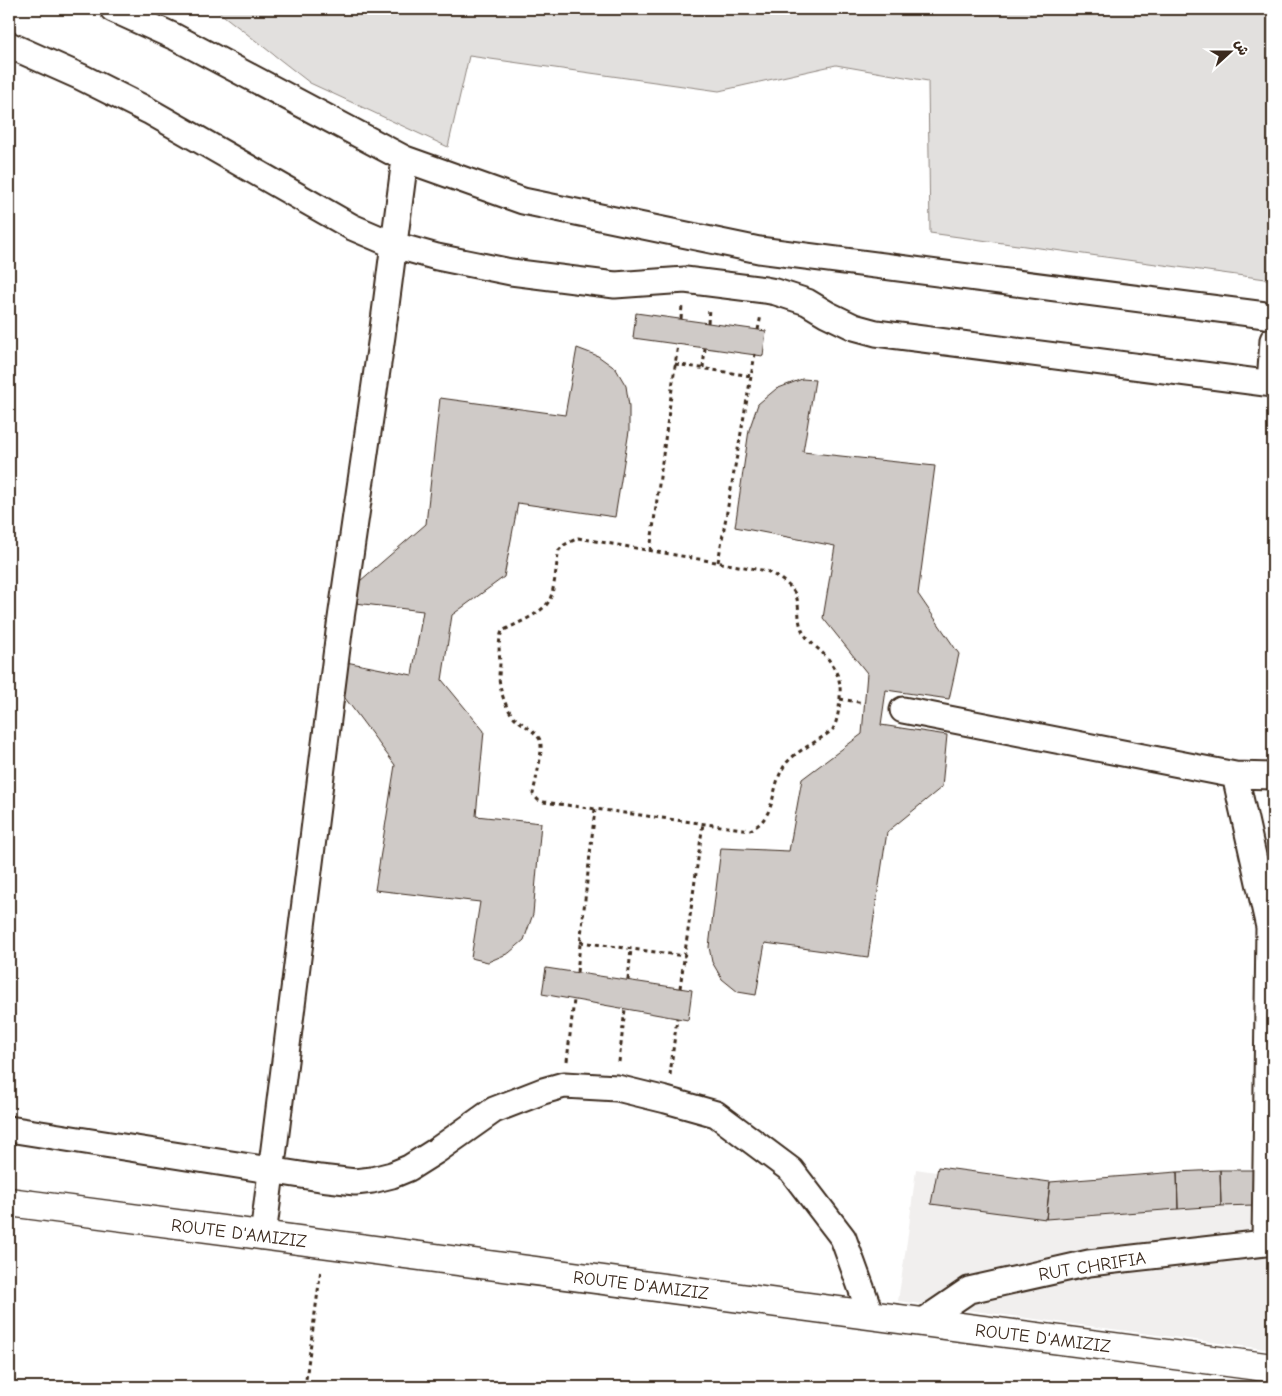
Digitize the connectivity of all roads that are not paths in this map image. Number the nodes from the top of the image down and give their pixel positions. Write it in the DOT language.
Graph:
graph roads {
  1 [pos="113,9"];
  2 [pos="9,46"];
  3 [pos="405,159"];
  4 [pos="394,245"];
  5 [pos="759,250"];
  6 [pos="751,288"];
  7 [pos="1273,316"];
  8 [pos="1273,340"];
  9 [pos="1272,384"];
  10 [pos="903,710"];
  11 [pos="1235,775"];
  12 [pos="1273,776"];
  13 [pos="1271,928"];
  14 [pos="9,1129"];
  15 [pos="272,1169"];
  16 [pos="9,1202"];
  17 [pos="263,1236"];
  18 [pos="1269,1243"];
  19 [pos="871,1316"];
  20 [pos="922,1322"];
  21 [pos="1273,1368"];
  1 -- 3 [label="street"];
  2 -- 4 [label="street"];
  3 -- 4 [label="street"];
  3 -- 5 [label="street"];
  4 -- 6 [label="street"];
  4 -- 15 [label="street"];
  5 -- 6 [label="street"];
  5 -- 7 [label="street"];
  6 -- 9 [label="street"];
  8 -- 9 [label="street"];
  10 -- 11 [label="street"];
  11 -- 12 [label="street"];
  11 -- 13 [label="street"];
  13 -- 18 [label="street"];
  14 -- 15 [label="street"];
  15 -- 17 [label="street"];
  15 -- 19 [label="street"];
  16 -- 17 [label="main road, ROUTE D'AMIZIZ"];
  17 -- 19 [label="main road, ROUTE D'AMIZIZ"];
  18 -- 20 [label="street, RUT CHRIFIA"];
  19 -- 20 [label="main road, ROUTE D'AMIZIZ"];
  20 -- 21 [label="main road, ROUTE D'AMIZIZ"];
}
